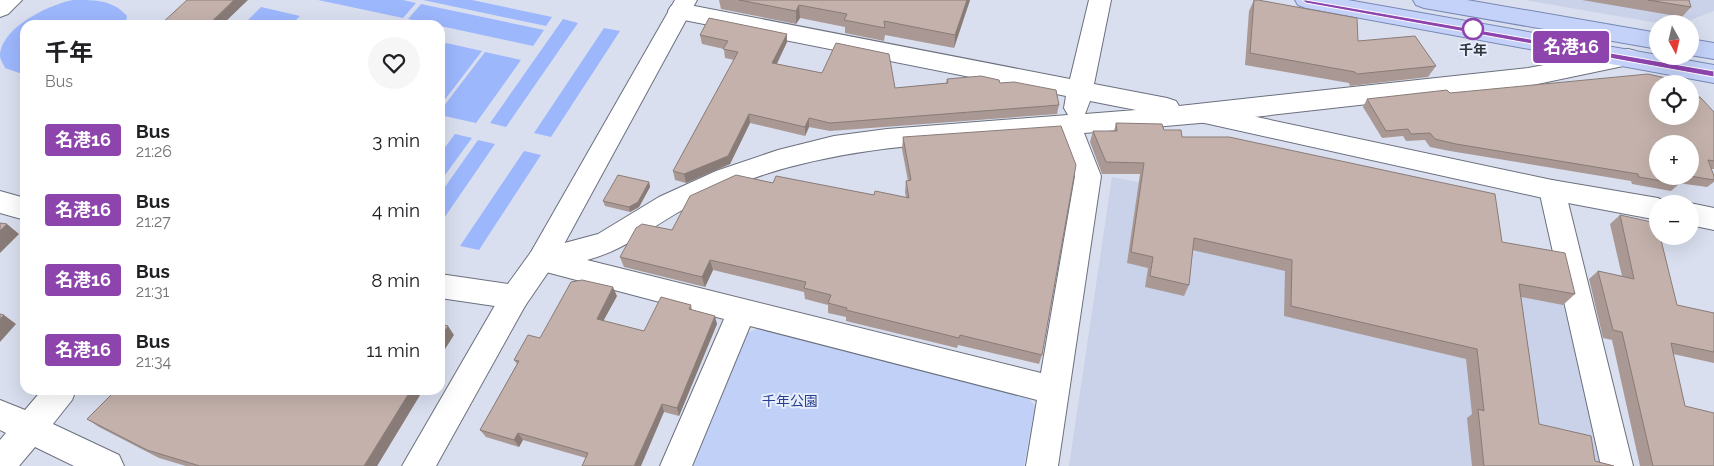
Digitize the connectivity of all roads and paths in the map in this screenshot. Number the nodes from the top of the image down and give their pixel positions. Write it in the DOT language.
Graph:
graph roads {
  1 [pos="11,0"];
  2 [pos="1100,0"];
  3 [pos="1306,0"];
  4 [pos="1424,0"];
  5 [pos="682,6"];
  6 [pos="0,9"];
  7 [pos="1649,39"];
  8 [pos="1699,48"];
  9 [pos="1714,51"];
  10 [pos="1628,57"];
  11 [pos="1714,74"];
  12 [pos="1080,90"];
  13 [pos="1200,114"];
  14 [pos="1070,124"];
  15 [pos="1552,190"];
  16 [pos="0,202"];
  17 [pos="1649,207"];
  18 [pos="20,208"];
  19 [pos="1699,216"];
  20 [pos="1714,218"];
  21 [pos="541,260"];
  22 [pos="445,287"];
  23 [pos="515,297"];
  24 [pos="742,310"];
  25 [pos="1053,390"];
  26 [pos="58,395"];
  27 [pos="0,414"];
  28 [pos="31,428"];
  29 [pos="0,465"];
  30 [pos="108,466"];
  31 [pos="418,466"];
  32 [pos="676,466"];
  33 [pos="1042,466"];
  34 [pos="1617,466"];
  1 -- 6 [label="street"];
  2 -- 12 [label="street"];
  3 -- 10 [label="main road"];
  4 -- 7 [label="main road"];
  5 -- 12 [label="street"];
  5 -- 21 [label="street"];
  8 -- 9 [label="main road"];
  10 -- 11 [label="main road"];
  10 -- 13 [label="street"];
  12 -- 13 [label="street"];
  12 -- 14 [label="street"];
  13 -- 14 [label="street"];
  13 -- 15 [label="street"];
  14 -- 21 [label="street"];
  14 -- 25 [label="street"];
  15 -- 17 [label="street"];
  15 -- 34 [label="street"];
  16 -- 18 [label="street"];
  19 -- 20 [label="street"];
  21 -- 23 [label="street"];
  21 -- 24 [label="street"];
  22 -- 23 [label="street"];
  23 -- 31 [label="street"];
  24 -- 25 [label="street"];
  24 -- 32 [label="street"];
  25 -- 33 [label="street"];
  26 -- 28 [label="street"];
  27 -- 28 [label="street"];
  28 -- 29 [label="street"];
  28 -- 30 [label="street"];
}
